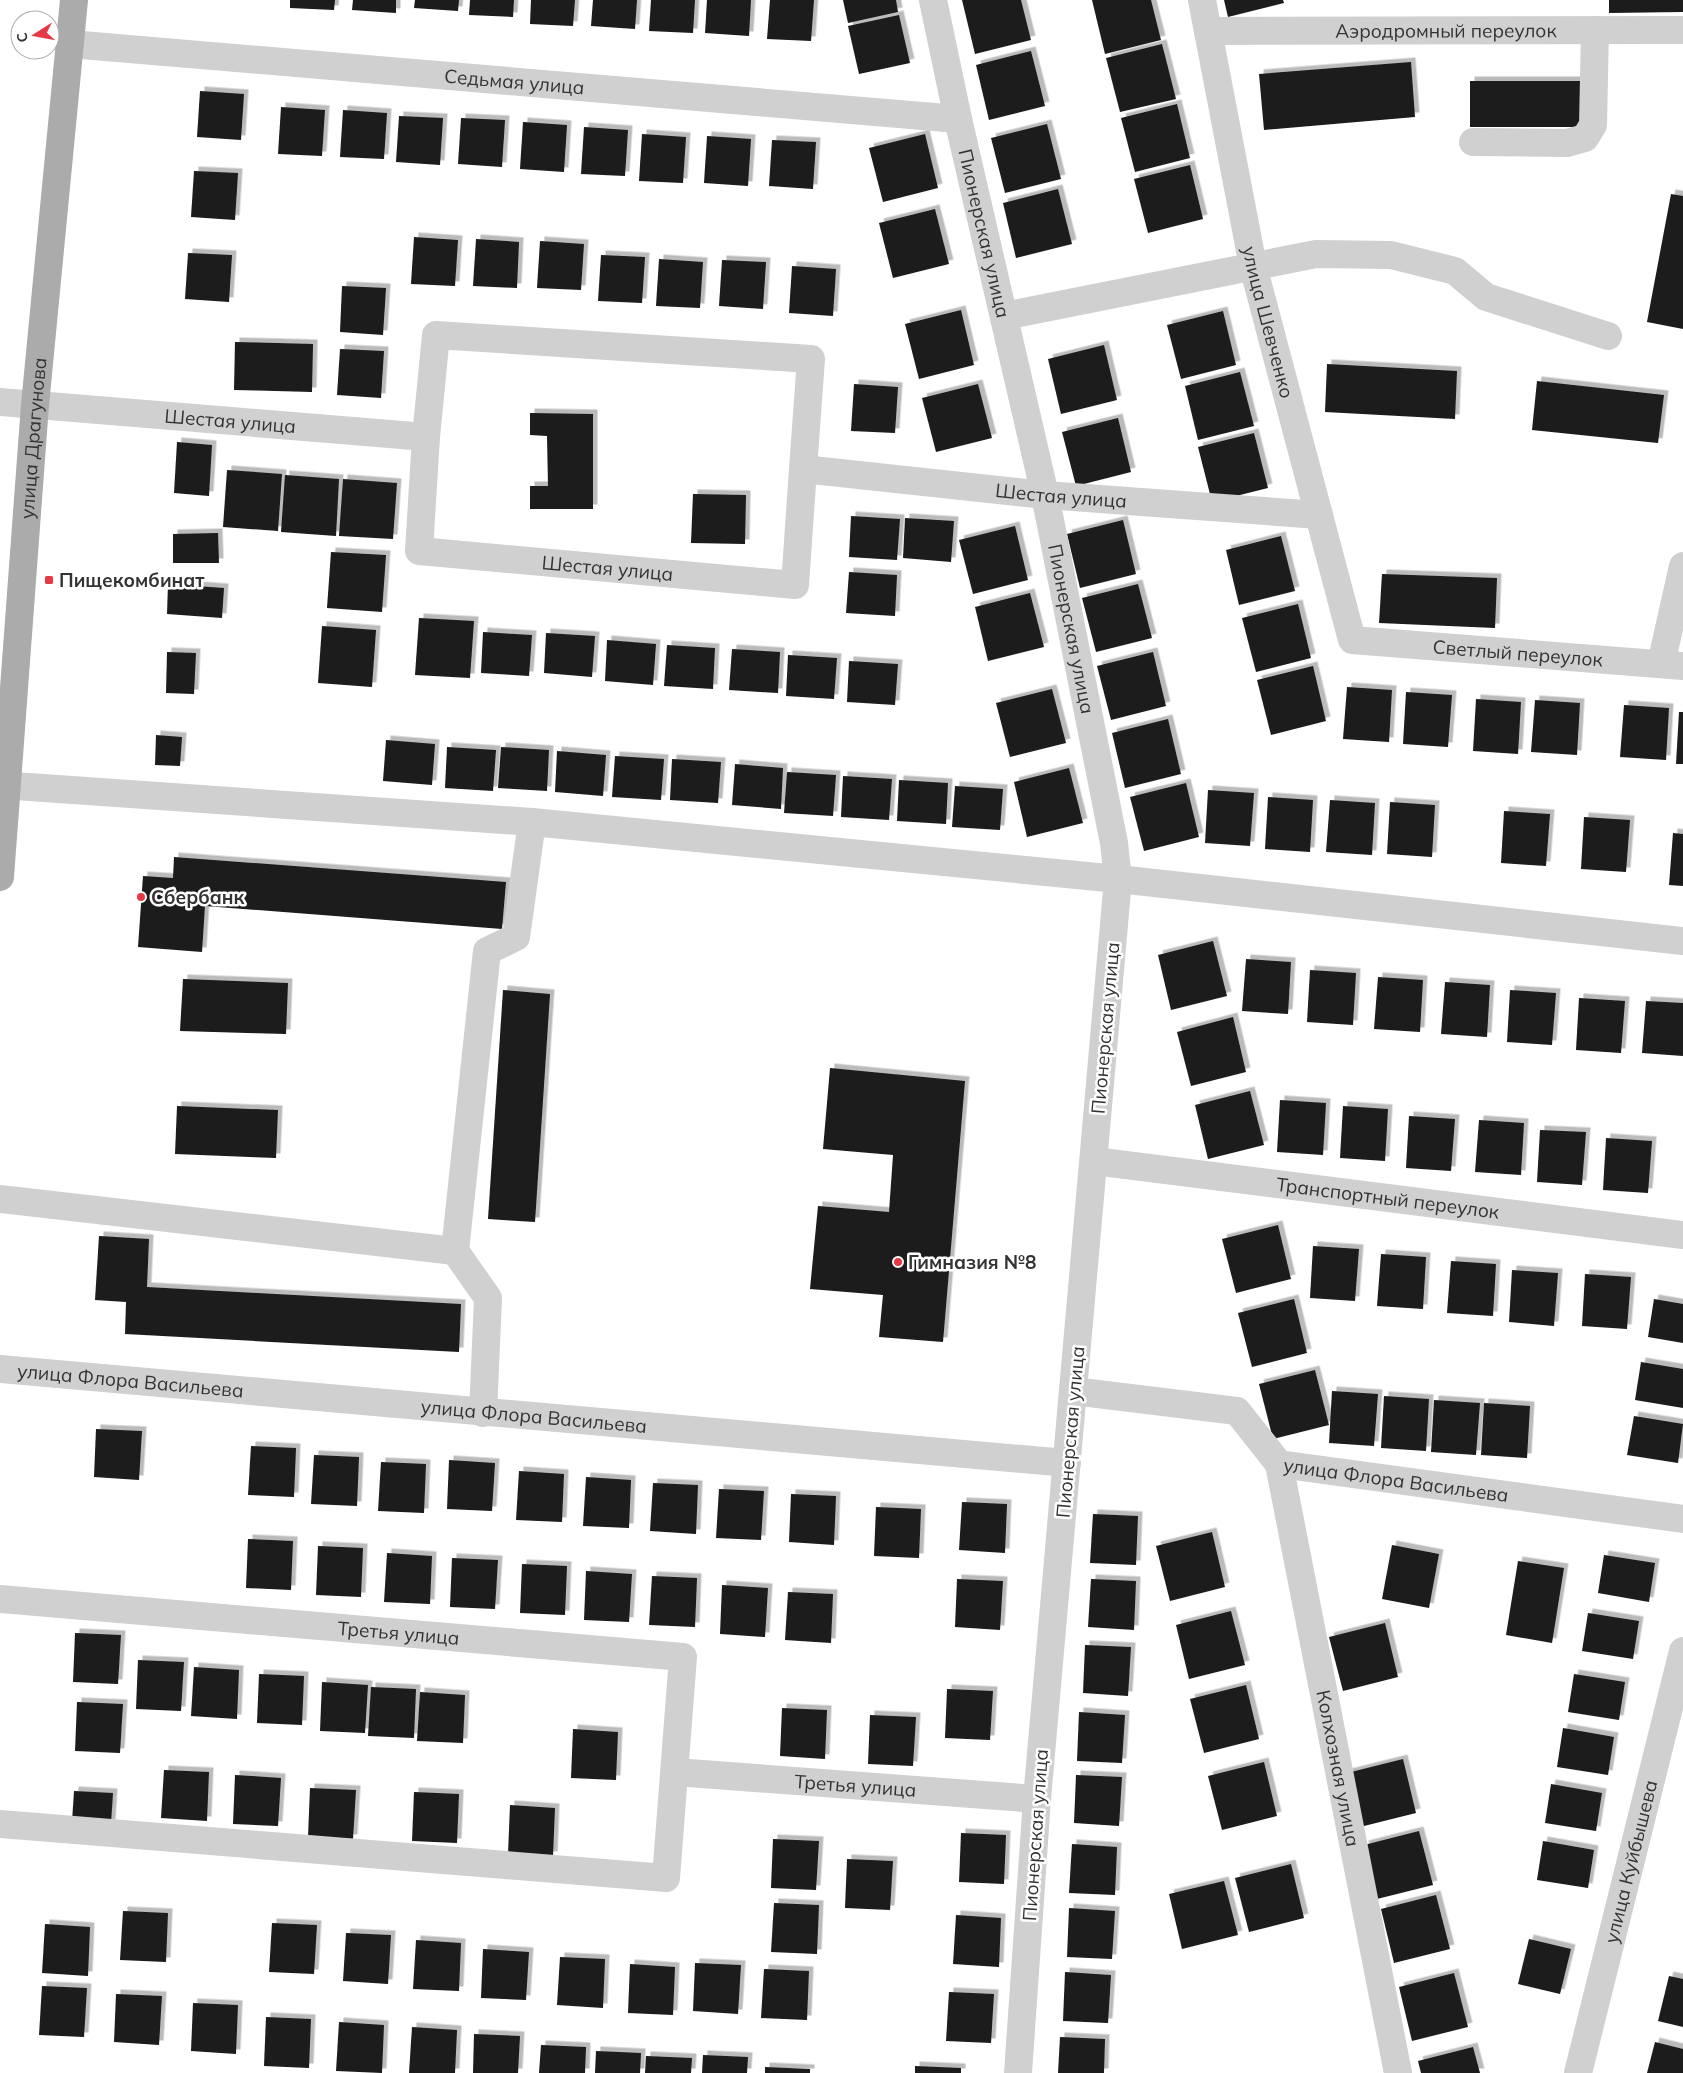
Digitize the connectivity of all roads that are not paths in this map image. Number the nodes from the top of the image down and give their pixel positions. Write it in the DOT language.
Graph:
graph roads {
  1 [pos="74,0"];
  2 [pos="933,0"];
  3 [pos="1202,0"];
  4 [pos="1595,30"];
  5 [pos="1683,30"];
  6 [pos="1208,31"];
  7 [pos="70,44"];
  8 [pos="958,120"];
  9 [pos="1473,142"];
  10 [pos="1253,266"];
  11 [pos="1004,316"];
  12 [pos="1608,336"];
  13 [pos="0,402"];
  14 [pos="35,405"];
  15 [pos="426,437"];
  16 [pos="804,469"];
  17 [pos="1045,495"];
  18 [pos="1319,515"];
  19 [pos="1683,566"];
  20 [pos="1352,640"];
  21 [pos="1672,665"];
  22 [pos="4,785"];
  23 [pos="532,822"];
  24 [pos="0,877"];
  25 [pos="1118,879"];
  26 [pos="1683,941"];
  27 [pos="1094,1161"];
  28 [pos="0,1199"];
  29 [pos="1683,1235"];
  30 [pos="455,1251"];
  31 [pos="0,1370"];
  32 [pos="1074,1392"];
  33 [pos="483,1413"];
  34 [pos="1067,1464"];
  35 [pos="1279,1464"];
  36 [pos="1683,1519"];
  37 [pos="0,1599"];
  38 [pos="1683,1651"];
  39 [pos="675,1772"];
  40 [pos="1037,1799"];
  41 [pos="0,1824"];
  42 [pos="1018,2073"];
  43 [pos="1398,2073"];
  44 [pos="1578,2073"];
  1 -- 7 [label="main road, улица Драгунова"];
  2 -- 8 [label="street, Пионерская улица"];
  3 -- 6 [label="street, улица Шевченко"];
  4 -- 5 [label="street, Аэродромный переулок"];
  4 -- 6 [label="street, Аэродромный переулок"];
  4 -- 9 [label="street"];
  6 -- 10 [label="street, улица Шевченко"];
  7 -- 8 [label="street, Седьмая улица"];
  7 -- 14 [label="main road, улица Драгунова"];
  8 -- 11 [label="street, Пионерская улица"];
  10 -- 11 [label="street"];
  10 -- 12 [label="street"];
  10 -- 18 [label="street, улица Шевченко"];
  11 -- 17 [label="street, Пионерская улица"];
  13 -- 14 [label="street, Шестая улица"];
  14 -- 15 [label="street, Шестая улица"];
  14 -- 22 [label="main road, улица Драгунова"];
  15 -- 16 [label="street, Шестая улица"];
  15 -- 16 [label="street, Шестая улица"];
  16 -- 17 [label="street, Шестая улица"];
  17 -- 18 [label="street, Шестая улица"];
  17 -- 25 [label="street, Пионерская улица"];
  18 -- 20 [label="street, улица Шевченко"];
  19 -- 21 [label="street"];
  20 -- 21 [label="street, Светлый переулок"];
  22 -- 23 [label="street"];
  22 -- 24 [label="main road, улица Драгунова"];
  23 -- 25 [label="street"];
  23 -- 30 [label="street"];
  25 -- 26 [label="street"];
  25 -- 27 [label="street, Пионерская улица"];
  27 -- 29 [label="street, Транспортный переулок"];
  27 -- 32 [label="street, Пионерская улица"];
  28 -- 30 [label="street"];
  30 -- 33 [label="street"];
  31 -- 33 [label="street, улица Флора Васильева"];
  32 -- 34 [label="street, Пионерская улица"];
  32 -- 35 [label="street, улица Флора Васильева"];
  33 -- 34 [label="street, улица Флора Васильева"];
  34 -- 40 [label="street, Пионерская улица"];
  35 -- 36 [label="street, улица Флора Васильева"];
  35 -- 43 [label="street, Колхозная улица"];
  37 -- 39 [label="street, Третья улица"];
  38 -- 44 [label="street, улица Куйбышева"];
  39 -- 40 [label="street, Третья улица"];
  39 -- 41 [label="street, Третья улица"];
  40 -- 42 [label="street, Пионерская улица"];
}
